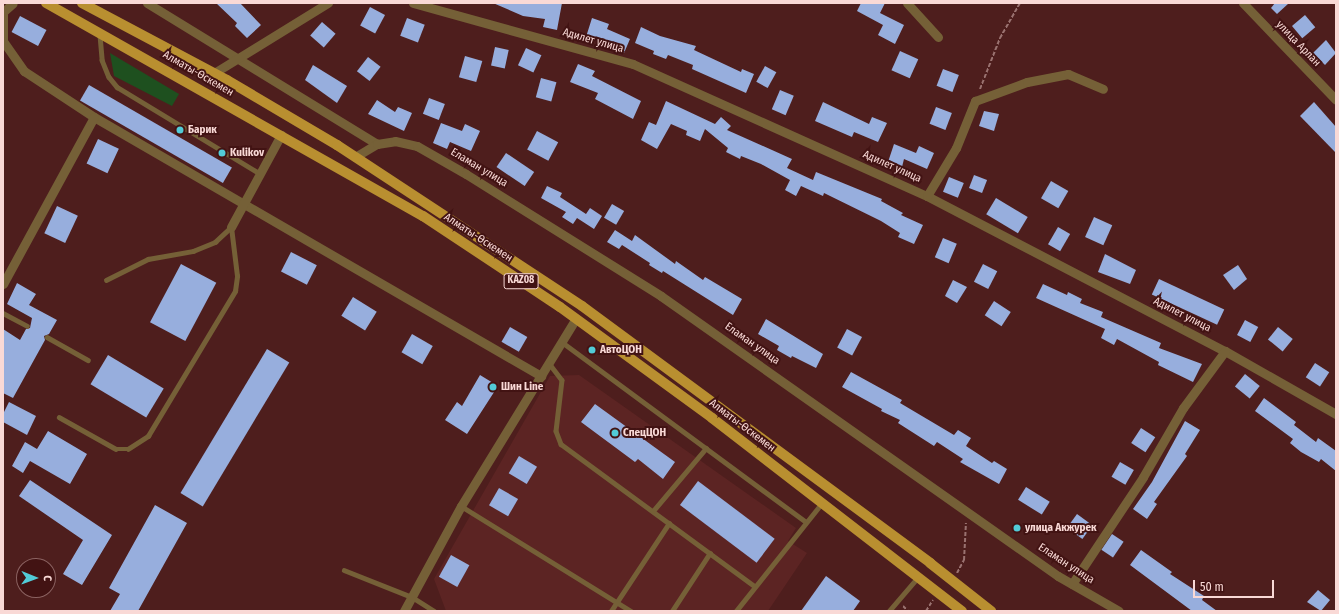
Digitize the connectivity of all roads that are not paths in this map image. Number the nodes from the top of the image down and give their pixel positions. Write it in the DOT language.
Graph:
graph roads {
  1 [pos="13,3"];
  2 [pos="46,3"];
  3 [pos="82,3"];
  4 [pos="147,3"];
  5 [pos="328,3"];
  6 [pos="413,3"];
  7 [pos="907,3"];
  8 [pos="1244,3"];
  9 [pos="3,12"];
  10 [pos="100,33"];
  11 [pos="938,37"];
  12 [pos="3,41"];
  13 [pos="238,58"];
  14 [pos="214,73"];
  15 [pos="1103,89"];
  16 [pos="1336,100"];
  17 [pos="94,117"];
  18 [pos="281,135"];
  19 [pos="377,144"];
  20 [pos="355,157"];
  21 [pos="259,173"];
  22 [pos="409,190"];
  23 [pos="927,196"];
  24 [pos="242,202"];
  25 [pos="401,204"];
  26 [pos="231,227"];
  27 [pos="106,280"];
  28 [pos="3,284"];
  29 [pos="3,313"];
  30 [pos="576,318"];
  31 [pos="27,326"];
  32 [pos="47,337"];
  33 [pos="562,342"];
  34 [pos="1225,351"];
  35 [pos="88,360"];
  36 [pos="549,363"];
  37 [pos="541,376"];
  38 [pos="1336,414"];
  39 [pos="59,417"];
  40 [pos="706,448"];
  41 [pos="823,501"];
  42 [pos="461,506"];
  43 [pos="653,511"];
  44 [pos="806,522"];
  45 [pos="669,524"];
  46 [pos="710,553"];
  47 [pos="344,570"];
  48 [pos="918,577"];
  49 [pos="1072,584"];
  50 [pos="754,586"];
  51 [pos="412,597"];
  52 [pos="616,602"];
  53 [pos="404,611"];
  54 [pos="434,611"];
  55 [pos="611,611"];
  56 [pos="631,611"];
  57 [pos="672,611"];
  58 [pos="736,611"];
  59 [pos="889,611"];
  60 [pos="962,611"];
  61 [pos="990,611"];
  62 [pos="1119,611"];
  1 -- 9 [label="street"];
  2 -- 10 [label="main road, Алматы-Өскемен / KAZ08"];
  3 -- 14 [label="main road, Алматы-Өскемен / KAZ08"];
  4 -- 13 [label="street"];
  5 -- 13 [label="street"];
  6 -- 23 [label="street, Адилет улица"];
  7 -- 11 [label="street"];
  8 -- 16 [label="street, улица Арлан"];
  9 -- 12 [label="street"];
  10 -- 18 [label="main road, Алматы-Өскемен / KAZ08"];
  10 -- 21 [label="lane"];
  12 -- 17 [label="street"];
  13 -- 14 [label="street"];
  13 -- 19 [label="street"];
  14 -- 20 [label="main road, Алматы-Өскемен / KAZ08"];
  15 -- 23 [label="street"];
  17 -- 24 [label="street"];
  17 -- 28 [label="street"];
  18 -- 21 [label="street"];
  18 -- 25 [label="main road, Алматы-Өскемен / KAZ08"];
  19 -- 20 [label="street, Еламан улица"];
  19 -- 49 [label="street, Еламан улица"];
  20 -- 22 [label="main road, Алматы-Өскемен / KAZ08"];
  21 -- 24 [label="street"];
  22 -- 25 [label="main road"];
  22 -- 61 [label="main road, Алматы-Өскемен / KAZ08"];
  23 -- 34 [label="street, Адилет улица"];
  24 -- 26 [label="street"];
  24 -- 37 [label="street"];
  25 -- 30 [label="main road, Алматы-Өскемен / KAZ08"];
  26 -- 27 [label="lane"];
  26 -- 39 [label="lane"];
  29 -- 31 [label="lane"];
  30 -- 33 [label="street"];
  30 -- 41 [label="main road, Алматы-Өскемен / KAZ08"];
  32 -- 35 [label="lane"];
  33 -- 36 [label="street"];
  33 -- 40 [label="lane"];
  34 -- 38 [label="street, Адилет улица"];
  34 -- 49 [label="street"];
  36 -- 37 [label="street"];
  36 -- 43 [label="lane"];
  37 -- 42 [label="street"];
  40 -- 43 [label="lane"];
  40 -- 44 [label="lane"];
  41 -- 44 [label="lane"];
  41 -- 48 [label="main road, Алматы-Өскемен / KAZ08"];
  42 -- 51 [label="street"];
  42 -- 52 [label="lane"];
  43 -- 45 [label="lane"];
  44 -- 50 [label="lane"];
  45 -- 46 [label="lane"];
  45 -- 52 [label="lane"];
  46 -- 50 [label="lane"];
  46 -- 57 [label="lane"];
  47 -- 51 [label="lane"];
  48 -- 59 [label="lane"];
  48 -- 60 [label="main road, Алматы-Өскемен / KAZ08"];
  49 -- 62 [label="street, Еламан улица"];
  50 -- 58 [label="lane"];
  51 -- 53 [label="street"];
  51 -- 54 [label="lane"];
  52 -- 55 [label="lane"];
  52 -- 56 [label="lane"];
}
